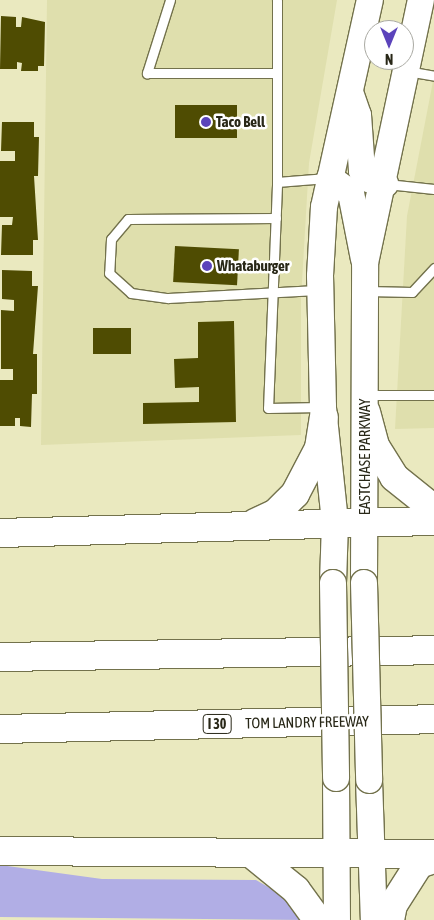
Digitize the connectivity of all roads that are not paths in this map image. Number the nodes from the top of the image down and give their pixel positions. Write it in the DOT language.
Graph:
graph roads {
  1 [pos="170,0"];
  2 [pos="277,0"];
  3 [pos="370,0"];
  4 [pos="425,4"];
  5 [pos="414,42"];
  6 [pos="406,70"];
  7 [pos="277,73"];
  8 [pos="434,76"];
  9 [pos="349,90"];
  10 [pos="330,178"];
  11 [pos="277,182"];
  12 [pos="385,184"];
  13 [pos="434,189"];
  14 [pos="276,218"];
  15 [pos="365,262"];
  16 [pos="434,268"];
  17 [pos="320,290"];
  18 [pos="364,291"];
  19 [pos="273,294"];
  20 [pos="434,395"];
  21 [pos="366,403"];
  22 [pos="323,412"];
  23 [pos="434,509"];
  24 [pos="434,521"];
  25 [pos="335,522"];
  26 [pos="364,522"];
  27 [pos="253,524"];
  28 [pos="0,533"];
  29 [pos="434,650"];
  30 [pos="0,657"];
  31 [pos="434,719"];
  32 [pos="0,729"];
  33 [pos="0,850"];
  34 [pos="370,854"];
  35 [pos="434,854"];
  36 [pos="253,855"];
  37 [pos="336,855"];
  38 [pos="434,859"];
  39 [pos="318,920"];
  40 [pos="337,920"];
  41 [pos="374,920"];
  42 [pos="390,920"];
  1 -- 7 [label="lane"];
  2 -- 7 [label="lane"];
  3 -- 9 [label="main road, EASTCHASE PARKWAY"];
  4 -- 5 [label="main road, EASTCHASE PARKWAY"];
  6 -- 8 [label="lane"];
  6 -- 12 [label="main road, EASTCHASE PARKWAY"];
  7 -- 11 [label="lane"];
  9 -- 10 [label="main road, EASTCHASE PARKWAY"];
  9 -- 12 [label="main road"];
  10 -- 11 [label="lane"];
  10 -- 15 [label="main road"];
  10 -- 17 [label="main road, EASTCHASE PARKWAY"];
  11 -- 14 [label="lane"];
  12 -- 13 [label="lane"];
  12 -- 15 [label="main road, EASTCHASE PARKWAY"];
  14 -- 19 [label="lane"];
  14 -- 19 [label="lane"];
  15 -- 18 [label="main road, EASTCHASE PARKWAY"];
  16 -- 18 [label="lane"];
  17 -- 19 [label="lane"];
  17 -- 22 [label="main road, EASTCHASE PARKWAY"];
  18 -- 21 [label="main road, EASTCHASE PARKWAY"];
  19 -- 22 [label="lane"];
  20 -- 21 [label="lane"];
  21 -- 23 [label="highway"];
  21 -- 26 [label="main road, EASTCHASE PARKWAY"];
  22 -- 25 [label="main road, EASTCHASE PARKWAY"];
  22 -- 27 [label="highway"];
  24 -- 26 [label="highway"];
  25 -- 26 [label="highway"];
  25 -- 27 [label="highway"];
  25 -- 37 [label="main road, EASTCHASE PARKWAY, bridge"];
  26 -- 34 [label="main road, EASTCHASE PARKWAY, bridge"];
  27 -- 28 [label="highway"];
  29 -- 30 [label="highway"];
  31 -- 32 [label="highway, TOM LANDRY FREEWAY / I 30"];
  33 -- 36 [label="highway"];
  34 -- 35 [label="highway"];
  34 -- 37 [label="highway"];
  34 -- 41 [label="main road, EASTCHASE PARKWAY"];
  36 -- 37 [label="highway"];
  36 -- 39 [label="highway"];
  37 -- 40 [label="main road, EASTCHASE PARKWAY"];
  38 -- 42 [label="highway"];
}
